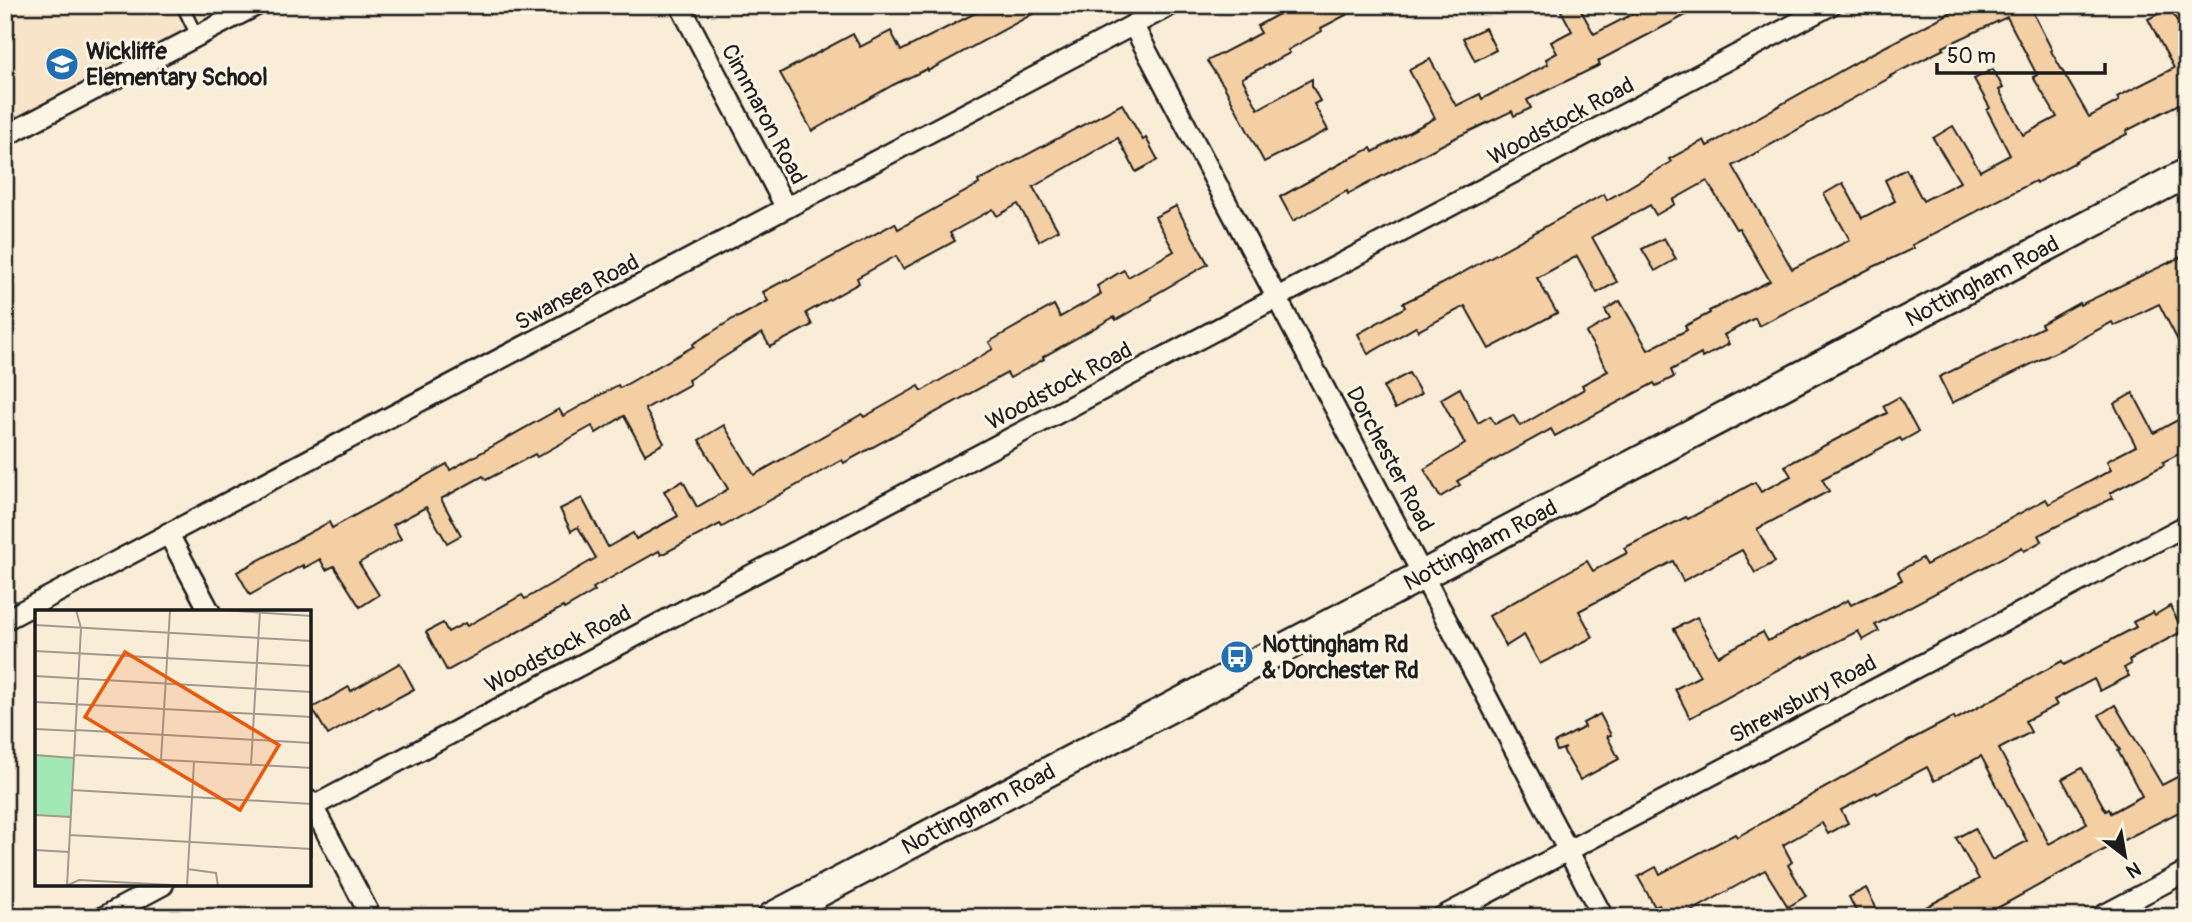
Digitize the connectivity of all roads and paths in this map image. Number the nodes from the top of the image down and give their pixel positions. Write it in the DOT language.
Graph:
graph roads {
  1 [pos="181,5"];
  2 [pos="257,5"];
  3 [pos="680,5"];
  4 [pos="1171,5"];
  5 [pos="1831,5"];
  6 [pos="1133,25"];
  7 [pos="197,36"];
  8 [pos="5,136"];
  9 [pos="2187,173"];
  10 [pos="786,208"];
  11 [pos="1277,297"];
  12 [pos="2187,525"];
  13 [pos="168,533"];
  14 [pos="1423,573"];
  15 [pos="209,610"];
  16 [pos="5,620"];
  17 [pos="312,804"];
  18 [pos="312,807"];
  19 [pos="1568,851"];
  20 [pos="2187,872"];
  21 [pos="159,887"];
  22 [pos="103,917"];
  23 [pos="371,917"];
  24 [pos="772,917"];
  25 [pos="1442,917"];
  26 [pos="1603,917"];
  27 [pos="2101,917"];
  1 -- 7 [label="lane"];
  2 -- 7 [label="street"];
  3 -- 10 [label="street, Cimmaron Road"];
  4 -- 6 [label="street, Swansea Road"];
  5 -- 11 [label="street, Woodstock Road"];
  6 -- 10 [label="street, Swansea Road"];
  6 -- 11 [label="street, Dorchester Road"];
  7 -- 8 [label="street"];
  9 -- 14 [label="street, Nottingham Road"];
  10 -- 13 [label="street, Swansea Road"];
  11 -- 14 [label="street, Dorchester Road"];
  11 -- 17 [label="street, Woodstock Road"];
  12 -- 19 [label="street, Shrewsbury Road"];
  13 -- 15 [label="street"];
  13 -- 16 [label="street, Swansea Road"];
  14 -- 19 [label="street, Dorchester Road"];
  14 -- 24 [label="street, Nottingham Road"];
  18 -- 23 [label="street"];
  19 -- 25 [label="street, Shrewsbury Road"];
  19 -- 26 [label="street, Dorchester Road"];
  20 -- 27 [label="street"];
  21 -- 22 [label="street"];
}
